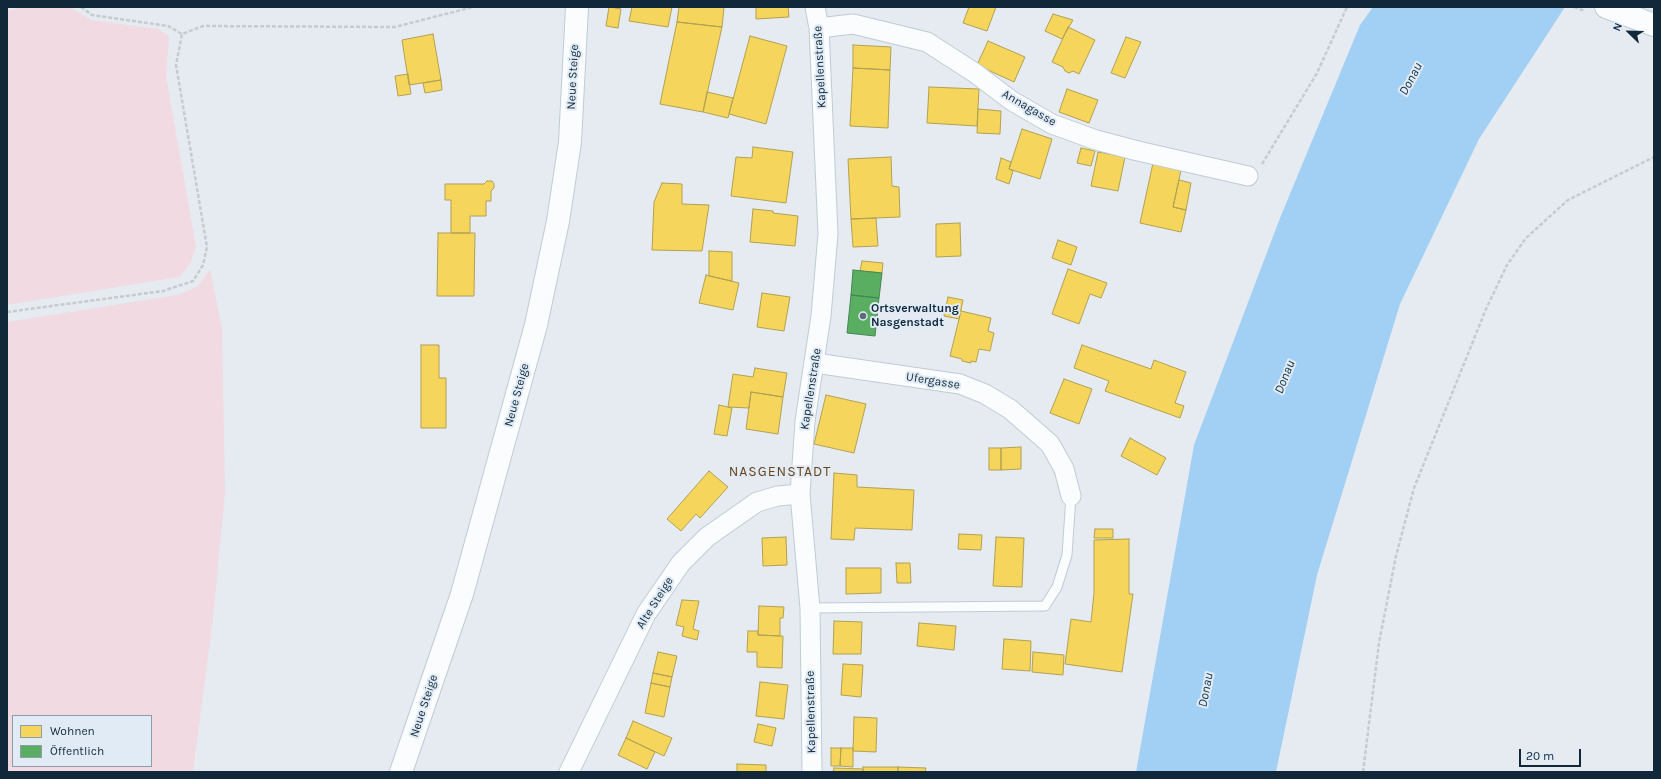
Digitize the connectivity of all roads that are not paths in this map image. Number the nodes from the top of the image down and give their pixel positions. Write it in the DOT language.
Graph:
graph roads {
  1 [pos="577,7"];
  2 [pos="814,7"];
  3 [pos="1606,7"];
  4 [pos="1654,25"];
  5 [pos="819,28"];
  6 [pos="1248,176"];
  7 [pos="815,363"];
  8 [pos="800,494"];
  9 [pos="1070,496"];
  10 [pos="810,608"];
  11 [pos="401,772"];
  12 [pos="569,772"];
  13 [pos="812,772"];
  1 -- 11 [label="main road, Neue Steige"];
  2 -- 5 [label="street, Kapellenstraße"];
  3 -- 4 [label="main road"];
  5 -- 6 [label="street, Annagasse"];
  5 -- 7 [label="street, Kapellenstraße"];
  7 -- 8 [label="street, Kapellenstraße"];
  7 -- 9 [label="street, Ufergasse"];
  8 -- 10 [label="street, Kapellenstraße"];
  8 -- 12 [label="street, Alte Steige"];
  9 -- 10 [label="lane"];
  10 -- 13 [label="street, Kapellenstraße"];
}
